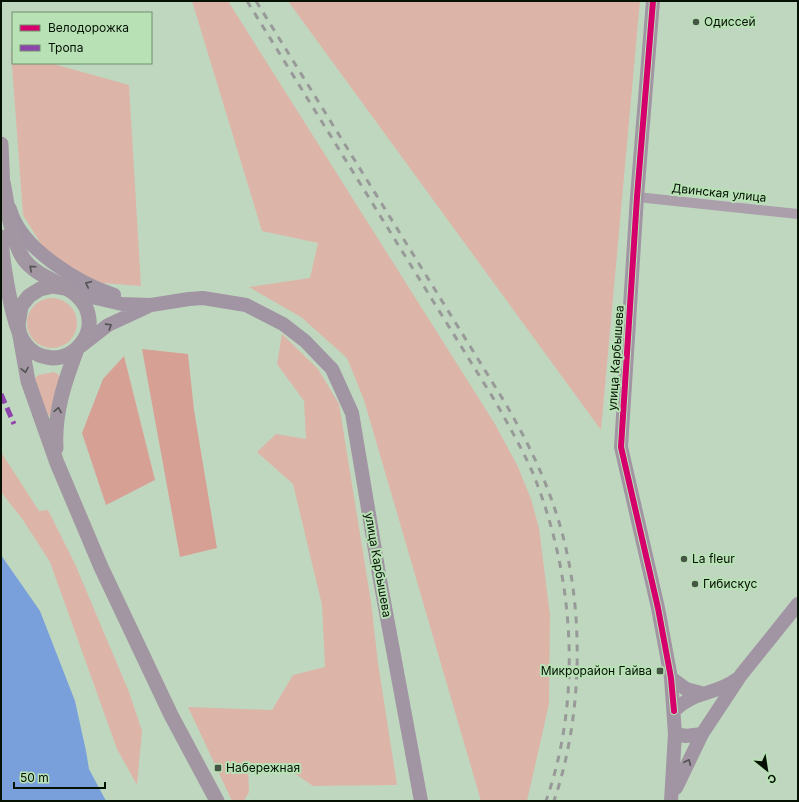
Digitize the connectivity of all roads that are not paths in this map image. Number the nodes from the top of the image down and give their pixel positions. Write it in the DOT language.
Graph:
graph roads {
  1 [pos="653,1"];
  2 [pos="1,144"];
  3 [pos="3,182"];
  4 [pos="637,198"];
  5 [pos="798,214"];
  6 [pos="1,228"];
  7 [pos="1,236"];
  8 [pos="65,288"];
  9 [pos="151,305"];
  10 [pos="19,331"];
  11 [pos="77,349"];
  12 [pos="56,463"];
  13 [pos="798,604"];
  14 [pos="741,675"];
  15 [pos="671,678"];
  16 [pos="701,693"];
  17 [pos="674,711"];
  18 [pos="675,734"];
  19 [pos="702,734"];
  20 [pos="672,799"];
  21 [pos="217,801"];
  22 [pos="421,801"];
  1 -- 4 [label="main road, улица Карбышева"];
  2 -- 3 [label="main road"];
  3 -- 6 [label="main road"];
  8 -- 3 [label="main road, one-way"];
  9 -- 3 [label="main road, one-way"];
  4 -- 5 [label="street, Двинская улица"];
  4 -- 15 [label="main road, улица Карбышева"];
  7 -- 10 [label="main road"];
  8 -- 9 [label="main road, улица Карбышева"];
  8 -- 10 [label="main road"];
  8 -- 11 [label="main road"];
  11 -- 9 [label="main road, улица Карбышева, one-way"];
  9 -- 22 [label="main road, улица Карбышева"];
  10 -- 11 [label="main road"];
  10 -- 12 [label="main road, one-way"];
  12 -- 11 [label="main road, one-way"];
  12 -- 21 [label="main road"];
  13 -- 14 [label="main road"];
  14 -- 16 [label="main road"];
  14 -- 19 [label="main road"];
  15 -- 16 [label="main road"];
  15 -- 17 [label="main road, улица Карбышева"];
  16 -- 17 [label="main road"];
  17 -- 18 [label="main road, улица Карбышева"];
  18 -- 19 [label="main road"];
  18 -- 20 [label="main road, улица Карбышева"];
  20 -- 19 [label="main road, one-way"];
}
